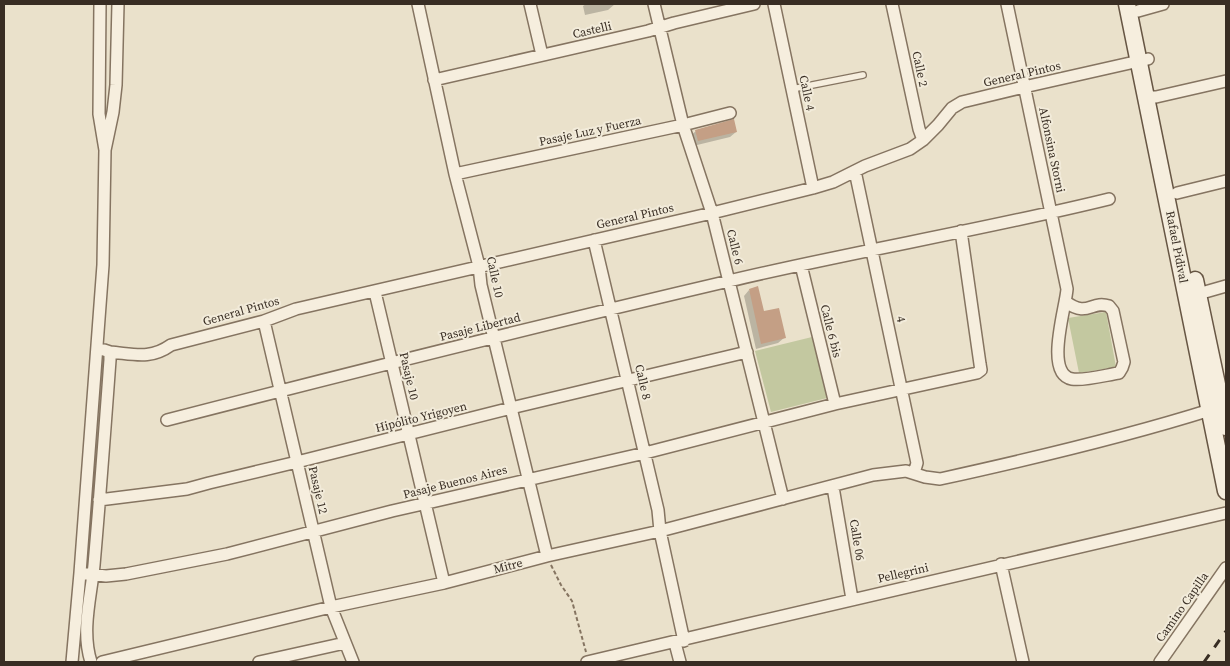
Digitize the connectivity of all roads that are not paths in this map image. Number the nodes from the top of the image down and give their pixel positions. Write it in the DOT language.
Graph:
graph roads {
  1 [pos="100,4"];
  2 [pos="118,4"];
  3 [pos="418,4"];
  4 [pos="530,4"];
  5 [pos="654,4"];
  6 [pos="754,4"];
  7 [pos="774,4"];
  8 [pos="892,4"];
  9 [pos="1007,4"];
  10 [pos="1163,4"];
  11 [pos="1134,6"];
  12 [pos="660,27"];
  13 [pos="542,55"];
  14 [pos="1144,60"];
  15 [pos="863,75"];
  16 [pos="434,80"];
  17 [pos="1226,81"];
  18 [pos="1024,87"];
  19 [pos="792,89"];
  20 [pos="1152,97"];
  21 [pos="730,112"];
  22 [pos="683,125"];
  23 [pos="924,140"];
  24 [pos="104,150"];
  25 [pos="855,171"];
  26 [pos="455,174"];
  27 [pos="1226,181"];
  28 [pos="813,188"];
  29 [pos="1177,193"];
  30 [pos="1109,199"];
  31 [pos="712,213"];
  32 [pos="1052,213"];
  33 [pos="962,231"];
  34 [pos="594,240"];
  35 [pos="872,249"];
  36 [pos="801,265"];
  37 [pos="479,266"];
  38 [pos="729,281"];
  39 [pos="1226,286"];
  40 [pos="375,292"];
  41 [pos="1198,294"];
  42 [pos="1066,302"];
  43 [pos="612,309"];
  44 [pos="264,321"];
  45 [pos="495,337"];
  46 [pos="97,347"];
  47 [pos="110,352"];
  48 [pos="747,352"];
  49 [pos="392,363"];
  50 [pos="629,382"];
  51 [pos="901,389"];
  52 [pos="282,390"];
  53 [pos="835,404"];
  54 [pos="512,408"];
  55 [pos="1219,411"];
  56 [pos="166,420"];
  57 [pos="764,421"];
  58 [pos="408,434"];
  59 [pos="645,453"];
  60 [pos="297,462"];
  61 [pos="914,473"];
  62 [pos="528,479"];
  63 [pos="833,487"];
  64 [pos="1226,492"];
  65 [pos="783,499"];
  66 [pos="99,500"];
  67 [pos="425,504"];
  68 [pos="1226,513"];
  69 [pos="660,531"];
  70 [pos="313,532"];
  71 [pos="547,556"];
  72 [pos="1001,564"];
  73 [pos="1226,568"];
  74 [pos="80,574"];
  75 [pos="93,575"];
  76 [pos="444,583"];
  77 [pos="852,599"];
  78 [pos="331,607"];
  79 [pos="679,642"];
  80 [pos="345,643"];
  81 [pos="72,662"];
  82 [pos="91,662"];
  83 [pos="102,662"];
  84 [pos="259,662"];
  85 [pos="353,662"];
  86 [pos="588,662"];
  87 [pos="680,662"];
  88 [pos="1023,662"];
  89 [pos="1160,662"];
  1 -- 24 [label="street"];
  2 -- 24 [label="street"];
  3 -- 16 [label="street, Calle 10"];
  4 -- 13 [label="street"];
  5 -- 12 [label="street, Calle 6"];
  6 -- 12 [label="street, Castelli"];
  7 -- 19 [label="street, Calle 4"];
  8 -- 23 [label="street, Calle 2"];
  9 -- 18 [label="street, Alfonsina Storni"];
  10 -- 11 [label="street"];
  11 -- 14 [label="street, Rafael Pidival"];
  12 -- 13 [label="street, Castelli"];
  12 -- 22 [label="street, Calle 6"];
  13 -- 16 [label="street, Castelli"];
  14 -- 18 [label="street, General Pintos"];
  14 -- 20 [label="street, Rafael Pidival"];
  15 -- 19 [label="lane"];
  16 -- 26 [label="street, Calle 10"];
  17 -- 20 [label="street"];
  18 -- 23 [label="street, General Pintos"];
  18 -- 32 [label="street, Alfonsina Storni"];
  19 -- 28 [label="street, Calle 4"];
  20 -- 29 [label="street, Rafael Pidival"];
  20 -- 55 [label="street, Rafael Pidival"];
  21 -- 22 [label="street, Pasaje Luz y Fuerza"];
  22 -- 26 [label="street, Pasaje Luz y Fuerza"];
  22 -- 31 [label="street, Calle 6"];
  23 -- 25 [label="street, General Pintos"];
  24 -- 46 [label="street"];
  25 -- 28 [label="street, General Pintos"];
  25 -- 35 [label="street, 4"];
  26 -- 37 [label="street, Calle 10"];
  27 -- 29 [label="street"];
  28 -- 31 [label="street, General Pintos"];
  29 -- 41 [label="street, Rafael Pidival"];
  30 -- 32 [label="street, Pasaje Libertad"];
  31 -- 34 [label="street, General Pintos"];
  31 -- 38 [label="street, Calle 6"];
  32 -- 33 [label="street, Pasaje Libertad"];
  32 -- 42 [label="street, Alfonsina Storni"];
  33 -- 35 [label="street, Pasaje Libertad"];
  33 -- 51 [label="street, Pasaje Buenos Aires"];
  34 -- 37 [label="street, General Pintos"];
  34 -- 43 [label="street, Calle 8"];
  35 -- 36 [label="street, Pasaje Libertad"];
  35 -- 51 [label="street, 4"];
  36 -- 38 [label="street, Pasaje Libertad"];
  36 -- 53 [label="street, Calle 6 bis"];
  37 -- 40 [label="street, General Pintos"];
  37 -- 45 [label="street, Calle 10"];
  38 -- 43 [label="street, Pasaje Libertad"];
  38 -- 48 [label="street, Calle 6"];
  39 -- 41 [label="street"];
  40 -- 44 [label="street, General Pintos"];
  40 -- 49 [label="street, Pasaje 10"];
  41 -- 55 [label="street, Rafael Pidival"];
  42 -- 42 [label="street, Alfonsina Storni"];
  43 -- 45 [label="street, Pasaje Libertad"];
  43 -- 50 [label="street, Calle 8"];
  44 -- 47 [label="street, General Pintos"];
  44 -- 52 [label="street, Pasaje 12"];
  45 -- 49 [label="street, Pasaje Libertad"];
  45 -- 54 [label="street, Calle 10"];
  46 -- 47 [label="street, General Pintos"];
  46 -- 74 [label="street"];
  47 -- 66 [label="street"];
  48 -- 50 [label="street, Hipólito Yrigoyen"];
  48 -- 57 [label="street, Calle 6"];
  49 -- 52 [label="street, Pasaje Libertad"];
  49 -- 58 [label="street, Pasaje 10"];
  50 -- 54 [label="street, Hipólito Yrigoyen"];
  50 -- 59 [label="street, Calle 8"];
  51 -- 53 [label="street, Pasaje Buenos Aires"];
  51 -- 61 [label="street, 4"];
  52 -- 56 [label="street, Pasaje Libertad"];
  52 -- 60 [label="street, Pasaje 12"];
  53 -- 57 [label="street, Pasaje Buenos Aires"];
  54 -- 58 [label="street, Hipólito Yrigoyen"];
  54 -- 62 [label="street, Calle 10"];
  55 -- 61 [label="street, Mitre"];
  55 -- 64 [label="street, Rafael Pidival"];
  57 -- 59 [label="street, Pasaje Buenos Aires"];
  57 -- 65 [label="street, Calle 6"];
  58 -- 60 [label="street, Hipólito Yrigoyen"];
  58 -- 67 [label="street, Pasaje 10"];
  59 -- 62 [label="street, Pasaje Buenos Aires"];
  59 -- 69 [label="street, Calle 8"];
  60 -- 66 [label="street, Hipólito Yrigoyen"];
  60 -- 70 [label="street, Pasaje 12"];
  61 -- 63 [label="street, Mitre"];
  62 -- 67 [label="street, Pasaje Buenos Aires"];
  62 -- 71 [label="street, Calle 10"];
  63 -- 65 [label="street, Mitre"];
  63 -- 77 [label="street, Calle 06"];
  65 -- 69 [label="street, Mitre"];
  66 -- 75 [label="street"];
  67 -- 70 [label="street, Pasaje Buenos Aires"];
  67 -- 76 [label="street, Pasaje 10"];
  68 -- 72 [label="street, Pellegrini"];
  69 -- 71 [label="street, Mitre"];
  69 -- 79 [label="street, Calle 8"];
  70 -- 75 [label="street, Pasaje Buenos Aires"];
  70 -- 78 [label="street, Pasaje 12"];
  71 -- 76 [label="street, Mitre"];
  72 -- 77 [label="street, Pellegrini"];
  72 -- 88 [label="street"];
  73 -- 89 [label="street, Camino Capilla"];
  74 -- 75 [label="street, Pasaje Buenos Aires"];
  74 -- 81 [label="street"];
  75 -- 82 [label="street"];
  76 -- 78 [label="street, Mitre"];
  77 -- 79 [label="street, Pellegrini"];
  78 -- 80 [label="street, Pasaje 12"];
  78 -- 83 [label="street, Mitre"];
  79 -- 86 [label="street, Pellegrini"];
  79 -- 87 [label="street"];
  80 -- 84 [label="street"];
  80 -- 85 [label="street, Pasaje 12"];
}
